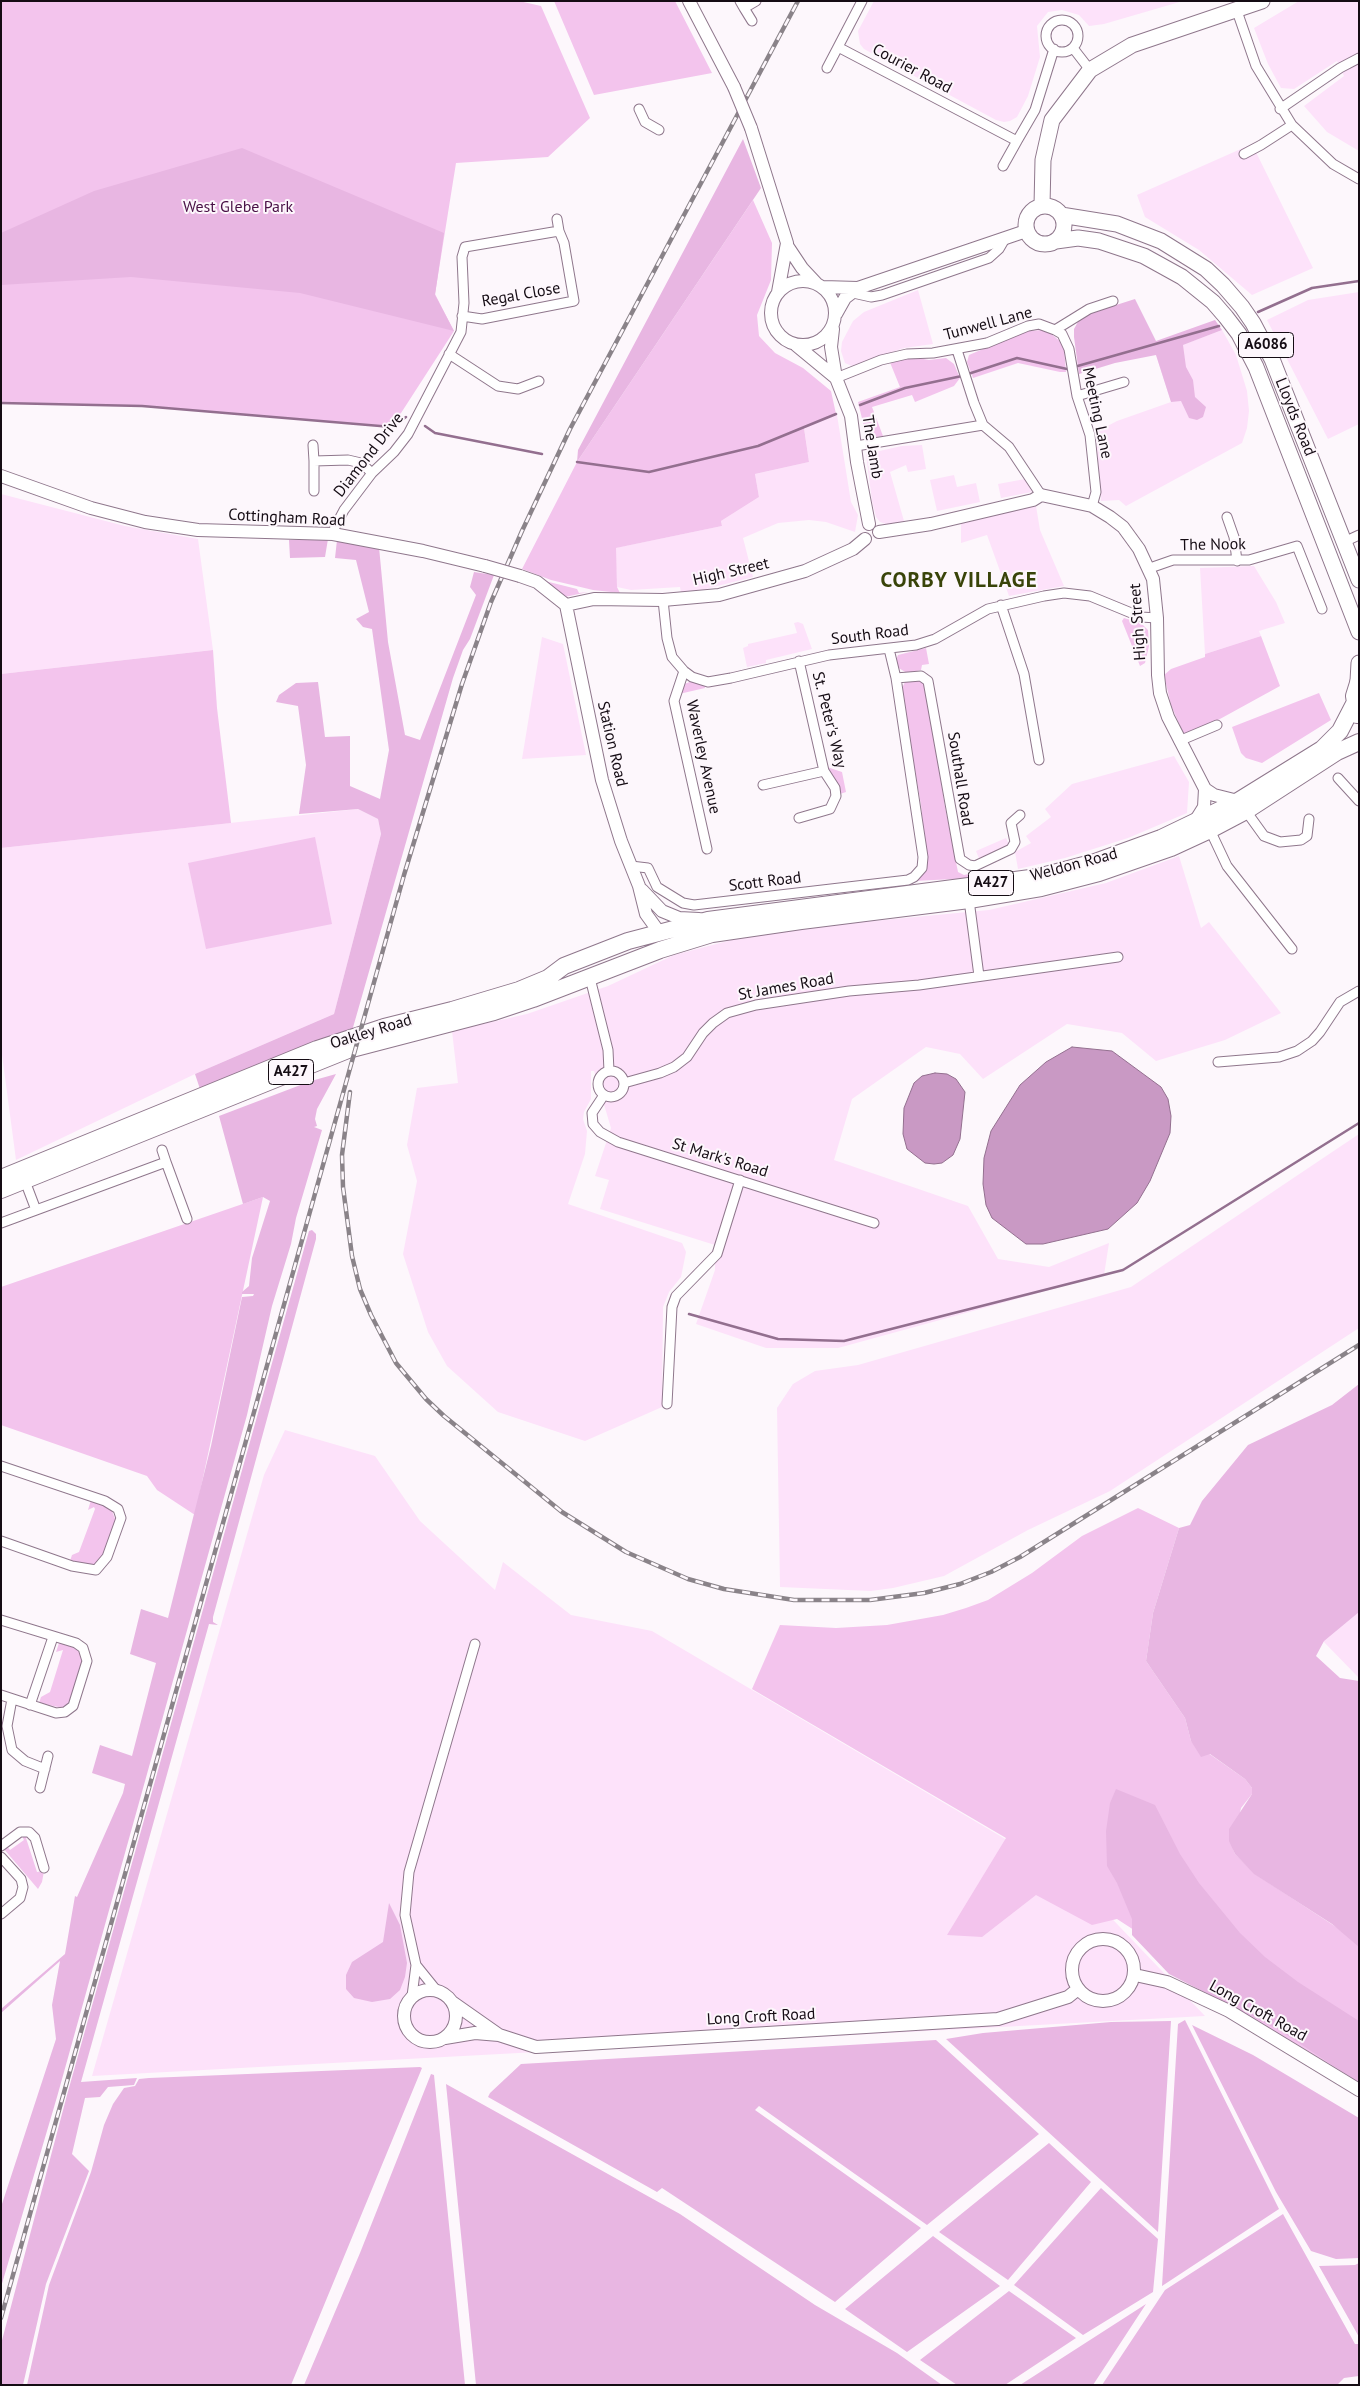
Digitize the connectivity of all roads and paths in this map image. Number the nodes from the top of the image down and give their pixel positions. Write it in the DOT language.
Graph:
graph roads {
  1 [pos="689,1"];
  2 [pos="756,1"];
  3 [pos="862,1"];
  4 [pos="1262,1"];
  5 [pos="742,4"];
  6 [pos="1237,11"];
  7 [pos="752,21"];
  8 [pos="838,46"];
  9 [pos="1073,48"];
  10 [pos="1054,49"];
  11 [pos="1359,58"];
  12 [pos="826,68"];
  13 [pos="1090,70"];
  14 [pos="639,109"];
  15 [pos="1280,109"];
  16 [pos="1292,125"];
  17 [pos="659,130"];
  18 [pos="1017,141"];
  19 [pos="1244,154"];
  20 [pos="1003,166"];
  21 [pos="1359,179"];
  22 [pos="1042,206"];
  23 [pos="1062,216"];
  24 [pos="557,219"];
  25 [pos="1026,231"];
  26 [pos="559,232"];
  27 [pos="1056,241"];
  28 [pos="788,247"];
  29 [pos="820,285"];
  30 [pos="856,290"];
  31 [pos="778,292"];
  32 [pos="1113,301"];
  33 [pos="836,314"];
  34 [pos="462,316"];
  35 [pos="833,327"];
  36 [pos="1056,330"];
  37 [pos="796,345"];
  38 [pos="957,350"];
  39 [pos="449,354"];
  40 [pos="836,378"];
  41 [pos="539,381"];
  42 [pos="1124,382"];
  43 [pos="1077,396"];
  44 [pos="983,425"];
  45 [pos="313,446"];
  46 [pos="856,446"];
  47 [pos="314,461"];
  48 [pos="372,473"];
  49 [pos="1,476"];
  50 [pos="314,491"];
  51 [pos="1041,495"];
  52 [pos="1092,506"];
  53 [pos="1226,517"];
  54 [pos="869,524"];
  55 [pos="879,532"];
  56 [pos="334,534"];
  57 [pos="1359,535"];
  58 [pos="865,539"];
  59 [pos="1344,542"];
  60 [pos="1236,561"];
  61 [pos="1150,568"];
  62 [pos="1359,580"];
  63 [pos="663,600"];
  64 [pos="566,605"];
  65 [pos="1001,605"];
  66 [pos="1322,609"];
  67 [pos="1157,618"];
  68 [pos="1359,632"];
  69 [pos="889,649"];
  70 [pos="799,662"];
  71 [pos="1359,663"];
  72 [pos="684,671"];
  73 [pos="896,678"];
  74 [pos="1359,681"];
  75 [pos="1356,711"];
  76 [pos="1217,725"];
  77 [pos="1179,741"];
  78 [pos="1359,742"];
  79 [pos="1039,760"];
  80 [pos="824,771"];
  81 [pos="1338,778"];
  82 [pos="763,785"];
  83 [pos="1205,789"];
  84 [pos="1359,801"];
  85 [pos="1242,806"];
  86 [pos="1020,815"];
  87 [pos="798,818"];
  88 [pos="1309,819"];
  89 [pos="1193,824"];
  90 [pos="1210,830"];
  91 [pos="707,849"];
  92 [pos="631,866"];
  93 [pos="639,886"];
  94 [pos="969,900"];
  95 [pos="646,914"];
  96 [pos="710,927"];
  97 [pos="659,932"];
  98 [pos="633,940"];
  99 [pos="1292,949"];
  100 [pos="660,950"];
  101 [pos="595,953"];
  102 [pos="1118,957"];
  103 [pos="979,976"];
  104 [pos="548,978"];
  105 [pos="590,978"];
  106 [pos="1359,991"];
  107 [pos="1218,1062"];
  108 [pos="609,1072"];
  109 [pos="624,1083"];
  110 [pos="604,1094"];
  111 [pos="162,1150"];
  112 [pos="166,1162"];
  113 [pos="1,1178"];
  114 [pos="740,1180"];
  115 [pos="25,1181"];
  116 [pos="1,1190"];
  117 [pos="36,1210"];
  118 [pos="187,1219"];
  119 [pos="874,1222"];
  120 [pos="1,1223"];
  121 [pos="667,1404"];
  122 [pos="1,1466"];
  123 [pos="1,1540"];
  124 [pos="1,1620"];
  125 [pos="53,1636"];
  126 [pos="475,1644"];
  127 [pos="1,1695"];
  128 [pos="12,1699"];
  129 [pos="30,1705"];
  130 [pos="48,1756"];
  131 [pos="45,1769"];
  132 [pos="40,1788"];
  133 [pos="1,1846"];
  134 [pos="1,1857"];
  135 [pos="40,1863"];
  136 [pos="1,1914"];
  137 [pos="416,1965"];
  138 [pos="1135,1975"];
  139 [pos="1078,1989"];
  140 [pos="437,1992"];
  141 [pos="412,1996"];
  142 [pos="452,2002"];
  143 [pos="499,2035"];
  144 [pos="446,2038"];
  145 [pos="1359,2090"];
  1 -- 28 [label="street, bridge"];
  2 -- 5 [label="street"];
  3 -- 8 [label="street"];
  4 -- 6 [label="main road"];
  5 -- 7 [label="street"];
  6 -- 13 [label="main road"];
  6 -- 15 [label="street"];
  8 -- 12 [label="street"];
  8 -- 18 [label="street, Courier Road"];
  9 -- 10 [label="street"];
  9 -- 10 [label="street"];
  9 -- 13 [label="street"];
  10 -- 18 [label="street"];
  11 -- 15 [label="street"];
  13 -- 22 [label="main road"];
  14 -- 17 [label="street"];
  15 -- 16 [label="street"];
  16 -- 19 [label="street"];
  16 -- 21 [label="street"];
  18 -- 20 [label="street"];
  22 -- 23 [label="main road, A6086"];
  22 -- 25 [label="main road"];
  23 -- 27 [label="main road"];
  23 -- 59 [label="main road, Lloyds Road / A6086"];
  24 -- 26 [label="street, Regal Close"];
  25 -- 27 [label="main road, A6086"];
  25 -- 30 [label="street"];
  26 -- 34 [label="street"];
  26 -- 34 [label="street, Regal Close"];
  27 -- 68 [label="main road, Lloyds Road / A6086"];
  28 -- 29 [label="street"];
  28 -- 31 [label="street"];
  29 -- 30 [label="street"];
  29 -- 31 [label="street"];
  29 -- 33 [label="street"];
  30 -- 33 [label="street"];
  31 -- 37 [label="street"];
  32 -- 36 [label="street, Tunwell Lane"];
  33 -- 35 [label="street"];
  34 -- 39 [label="street, Diamond Drive"];
  35 -- 37 [label="street"];
  35 -- 40 [label="street, The Jamb"];
  36 -- 38 [label="street, Tunwell Lane"];
  36 -- 43 [label="street, Meeting Lane"];
  37 -- 40 [label="street, The Jamb"];
  38 -- 40 [label="street, Tunwell Lane"];
  38 -- 44 [label="street"];
  39 -- 41 [label="street"];
  39 -- 48 [label="street, Diamond Drive"];
  40 -- 46 [label="street, The Jamb"];
  42 -- 43 [label="street"];
  43 -- 52 [label="street, Meeting Lane"];
  44 -- 46 [label="street"];
  44 -- 51 [label="street"];
  45 -- 47 [label="street"];
  46 -- 54 [label="street, The Jamb"];
  47 -- 48 [label="street"];
  47 -- 50 [label="street"];
  48 -- 56 [label="street, Diamond Drive"];
  49 -- 56 [label="street, Cottingham Road"];
  51 -- 52 [label="street, High Street"];
  51 -- 55 [label="street"];
  52 -- 61 [label="street, High Street"];
  53 -- 60 [label="street"];
  54 -- 55 [label="street"];
  54 -- 58 [label="street"];
  55 -- 58 [label="street"];
  56 -- 64 [label="street, Cottingham Road, bridge"];
  57 -- 59 [label="street"];
  58 -- 63 [label="street, High Street"];
  59 -- 62 [label="main road, Lloyds Road / A6086"];
  60 -- 61 [label="street, The Nook"];
  60 -- 66 [label="street, The Nook"];
  61 -- 67 [label="street, High Street"];
  63 -- 64 [label="street, High Street"];
  63 -- 72 [label="street"];
  64 -- 92 [label="street, Station Road"];
  65 -- 67 [label="street, South Road"];
  65 -- 69 [label="street, South Road"];
  65 -- 79 [label="street"];
  67 -- 77 [label="street, High Street"];
  69 -- 70 [label="street, South Road"];
  69 -- 73 [label="street"];
  70 -- 72 [label="street, South Road"];
  70 -- 80 [label="street, St. Peter's Way"];
  71 -- 74 [label="main road"];
  72 -- 91 [label="street, Waverley Avenue"];
  73 -- 86 [label="street, Southall Road"];
  73 -- 92 [label="street, Scott Road"];
  74 -- 75 [label="highway, A427"];
  75 -- 85 [label="highway, Weldon Road / A427"];
  76 -- 77 [label="street"];
  77 -- 83 [label="street, High Street"];
  78 -- 85 [label="highway, Weldon Road / A427"];
  80 -- 82 [label="street"];
  80 -- 87 [label="street, St. Peter's Way"];
  81 -- 84 [label="street"];
  83 -- 85 [label="street"];
  83 -- 89 [label="street"];
  85 -- 88 [label="street"];
  85 -- 89 [label="highway, Weldon Road / A427"];
  85 -- 90 [label="highway, Weldon Road / A427"];
  89 -- 96 [label="highway, Weldon Road / A427"];
  90 -- 94 [label="highway, Weldon Road / A427"];
  90 -- 99 [label="street"];
  92 -- 93 [label="street, Station Road"];
  93 -- 95 [label="street, Station Road"];
  93 -- 96 [label="street, Station Road"];
  94 -- 96 [label="highway, Weldon Road / A427"];
  94 -- 103 [label="street"];
  95 -- 97 [label="street, Station Road"];
  95 -- 98 [label="street"];
  96 -- 97 [label="highway"];
  96 -- 100 [label="highway, Weldon Road / A427"];
  97 -- 98 [label="highway, Oakley Road / A427"];
  98 -- 101 [label="highway, Oakley Road / A427"];
  100 -- 105 [label="highway, Oakley Road / A427"];
  101 -- 104 [label="highway, Oakley Road / A427"];
  101 -- 105 [label="highway"];
  102 -- 103 [label="street, St James Road"];
  103 -- 109 [label="street, St James Road"];
  104 -- 105 [label="highway"];
  104 -- 113 [label="highway, Oakley Road / A427"];
  105 -- 108 [label="street"];
  105 -- 115 [label="highway, Oakley Road / A427"];
  106 -- 107 [label="street"];
  108 -- 109 [label="street"];
  108 -- 110 [label="street"];
  109 -- 110 [label="street"];
  110 -- 114 [label="street, St Mark's Road"];
  111 -- 112 [label="street"];
  112 -- 117 [label="street"];
  112 -- 118 [label="street"];
  114 -- 119 [label="street, St Mark's Road"];
  114 -- 121 [label="street"];
  115 -- 116 [label="highway, Oakley Road / A427"];
  115 -- 117 [label="street"];
  117 -- 120 [label="street"];
  122 -- 123 [label="street"];
  124 -- 125 [label="street"];
  125 -- 129 [label="street"];
  125 -- 129 [label="street"];
  126 -- 137 [label="street"];
  127 -- 128 [label="street"];
  128 -- 129 [label="street"];
  128 -- 131 [label="street"];
  130 -- 131 [label="street"];
  131 -- 132 [label="street"];
  133 -- 135 [label="street"];
  134 -- 136 [label="street"];
  137 -- 140 [label="street"];
  137 -- 141 [label="street"];
  138 -- 139 [label="street"];
  138 -- 139 [label="street"];
  138 -- 145 [label="street, Long Croft Road"];
  139 -- 143 [label="street, Long Croft Road"];
  140 -- 141 [label="street"];
  140 -- 142 [label="street"];
  141 -- 144 [label="street"];
  142 -- 143 [label="street, Long Croft Road"];
  142 -- 144 [label="street"];
  143 -- 144 [label="street"];
}
